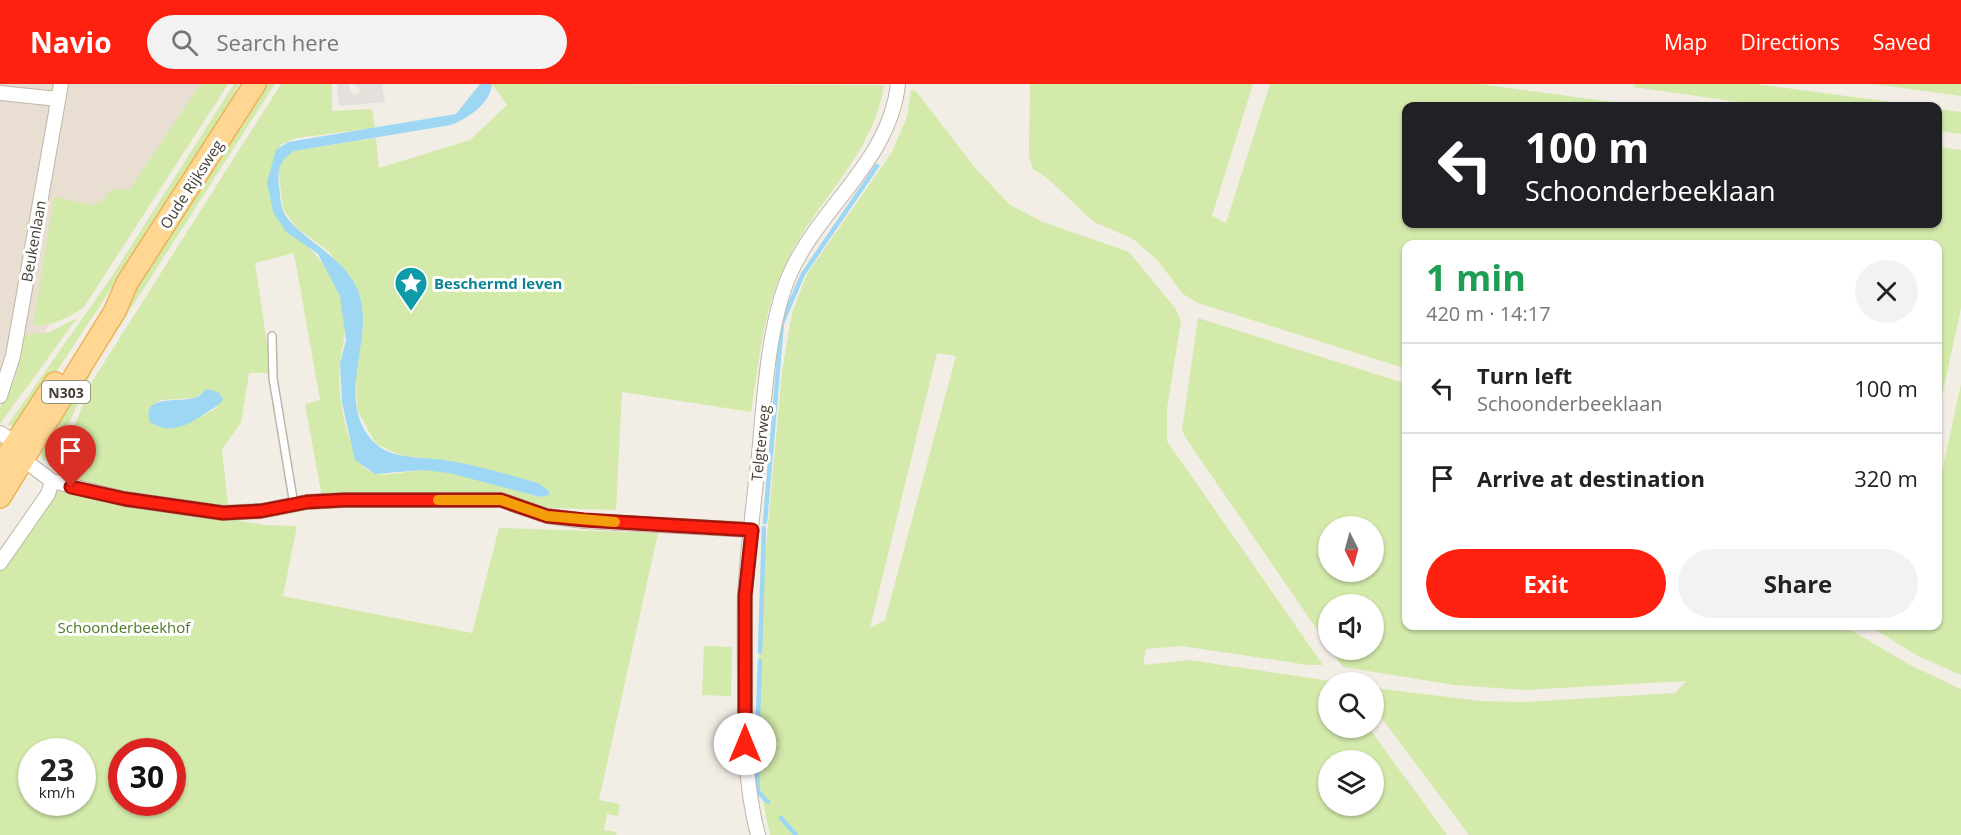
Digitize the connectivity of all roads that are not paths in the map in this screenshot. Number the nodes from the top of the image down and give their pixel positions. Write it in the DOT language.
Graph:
graph roads {
  1 [pos="61,84"];
  2 [pos="255,84"];
  3 [pos="898,84"];
  4 [pos="0,93"];
  5 [pos="58,99"];
  6 [pos="272,336"];
  7 [pos="0,396"];
  8 [pos="8,452"];
  9 [pos="52,481"];
  10 [pos="0,497"];
  11 [pos="294,505"];
  12 [pos="752,530"];
  13 [pos="0,563"];
  14 [pos="758,835"];
  1 -- 5 [label="street, Beukenlaan"];
  2 -- 8 [label="main road, Oude Rijksweg / N303"];
  3 -- 12 [label="street, Telgterweg"];
  4 -- 5 [label="street"];
  5 -- 7 [label="street, Beukenlaan"];
  6 -- 11 [label="lane"];
  8 -- 9 [label="street"];
  8 -- 10 [label="main road, Oude Rijksweg / N303"];
  9 -- 11 [label="street"];
  9 -- 13 [label="street"];
  11 -- 12 [label="street"];
  12 -- 14 [label="street, Telgterweg"];
}
